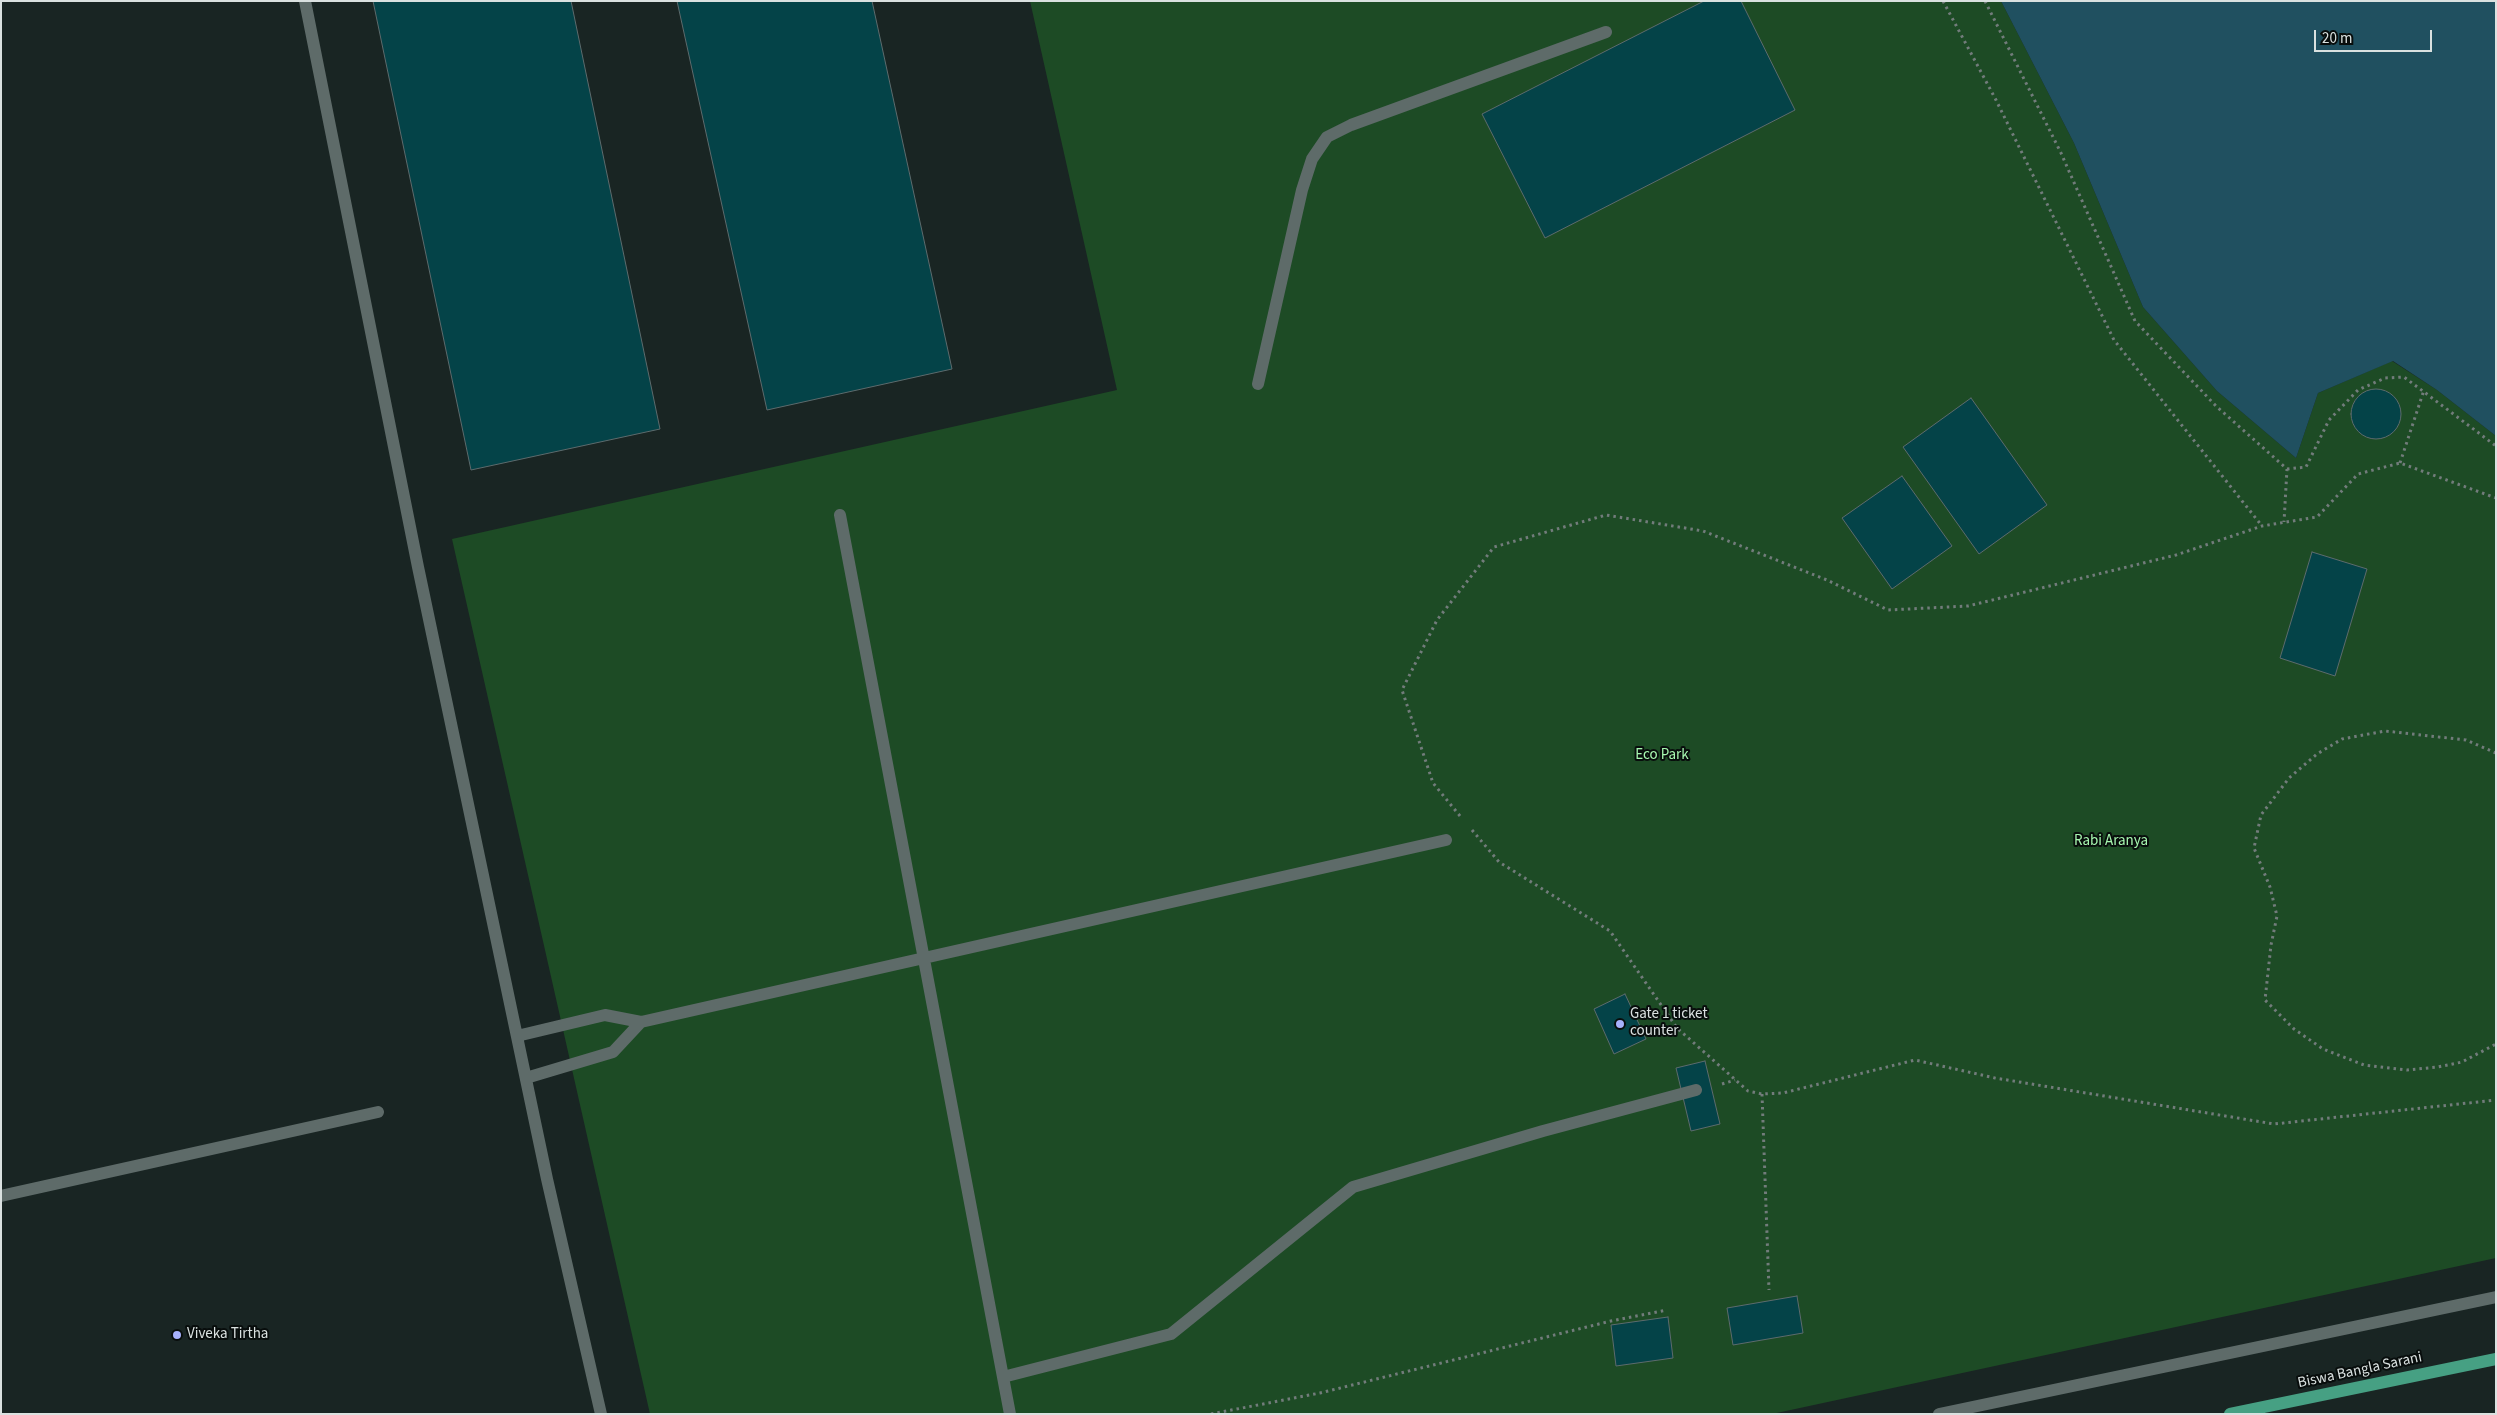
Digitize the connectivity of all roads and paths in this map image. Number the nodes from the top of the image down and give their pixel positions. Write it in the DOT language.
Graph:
graph roads {
  1 [pos="305,1"];
  2 [pos="1944,1"];
  3 [pos="1985,1"];
  4 [pos="1606,32"];
  5 [pos="1258,384"];
  6 [pos="2424,390"];
  7 [pos="2496,446"];
  8 [pos="2400,463"];
  9 [pos="2286,469"];
  10 [pos="2496,498"];
  11 [pos="840,515"];
  12 [pos="2284,522"];
  13 [pos="2262,526"];
  14 [pos="2496,753"];
  15 [pos="1463,819"];
  16 [pos="1469,826"];
  17 [pos="1446,840"];
  18 [pos="924,958"];
  19 [pos="641,1022"];
  20 [pos="517,1036"];
  21 [pos="2496,1044"];
  22 [pos="526,1078"];
  23 [pos="1696,1090"];
  24 [pos="1762,1094"];
  25 [pos="2496,1100"];
  26 [pos="378,1112"];
  27 [pos="1,1196"];
  28 [pos="1768,1290"];
  29 [pos="2496,1297"];
  30 [pos="1667,1310"];
  31 [pos="2496,1359"];
  32 [pos="1004,1377"];
  33 [pos="601,1414"];
  34 [pos="1010,1414"];
  35 [pos="1211,1414"];
  36 [pos="1939,1414"];
  37 [pos="2230,1414"];
  1 -- 20 [label="street"];
  2 -- 13 [label="path"];
  3 -- 9 [label="path"];
  4 -- 5 [label="street"];
  6 -- 7 [label="path"];
  6 -- 8 [label="path"];
  6 -- 9 [label="path"];
  8 -- 10 [label="path"];
  8 -- 12 [label="path"];
  9 -- 12 [label="path"];
  11 -- 18 [label="street"];
  12 -- 13 [label="path"];
  13 -- 15 [label="path"];
  14 -- 21 [label="path"];
  16 -- 24 [label="path"];
  17 -- 18 [label="street"];
  18 -- 19 [label="street"];
  18 -- 32 [label="street"];
  19 -- 20 [label="street"];
  19 -- 22 [label="street"];
  20 -- 22 [label="street"];
  22 -- 33 [label="street"];
  23 -- 32 [label="street"];
  24 -- 25 [label="path"];
  24 -- 28 [label="path"];
  26 -- 27 [label="street"];
  29 -- 36 [label="street"];
  30 -- 35 [label="path"];
  31 -- 37 [label="main road, Biswa Bangla Sarani"];
  32 -- 34 [label="street"];
}
